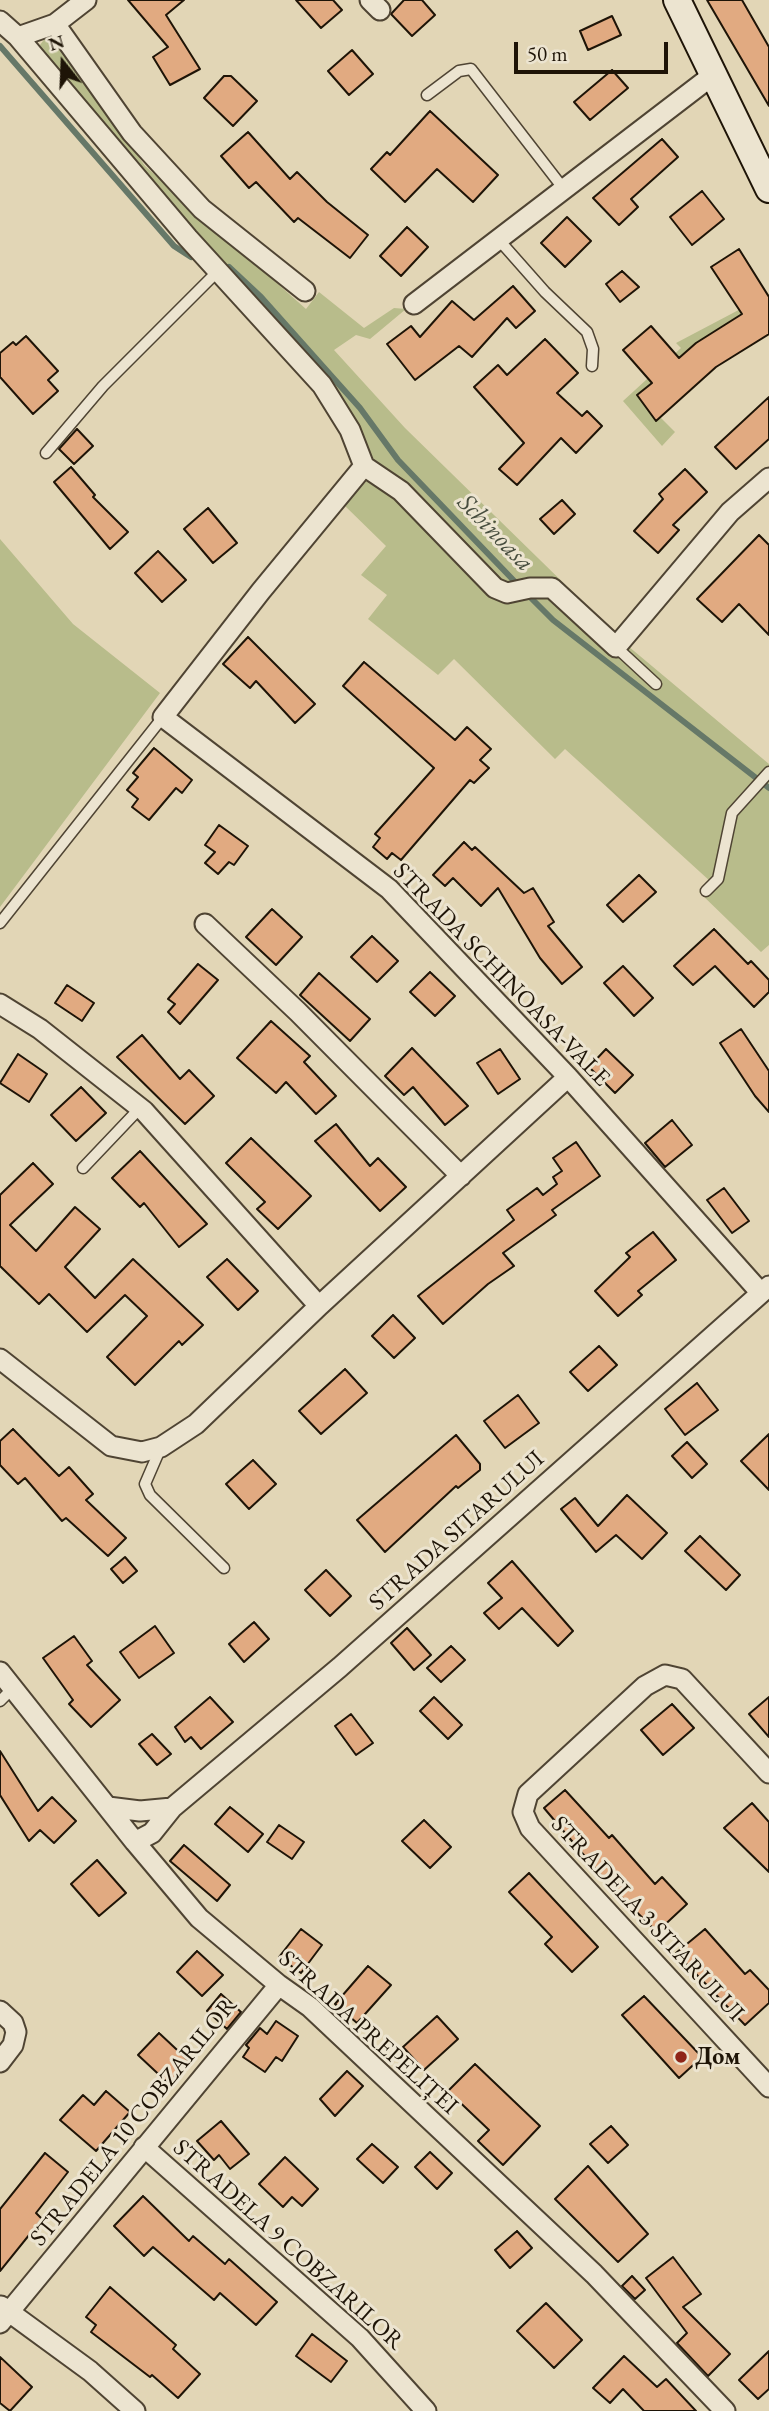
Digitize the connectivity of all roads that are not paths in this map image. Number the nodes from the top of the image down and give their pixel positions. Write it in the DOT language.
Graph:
graph roads {
  1 [pos="86,0"];
  2 [pos="677,0"];
  3 [pos="0,21"];
  4 [pos="55,24"];
  5 [pos="18,37"];
  6 [pos="713,75"];
  7 [pos="427,95"];
  8 [pos="563,188"];
  9 [pos="769,189"];
  10 [pos="499,240"];
  11 [pos="218,271"];
  12 [pos="305,291"];
  13 [pos="414,303"];
  14 [pos="592,366"];
  15 [pos="46,453"];
  16 [pos="364,466"];
  17 [pos="769,478"];
  18 [pos="616,647"];
  19 [pos="656,684"];
  20 [pos="163,718"];
  21 [pos="767,774"];
  22 [pos="706,891"];
  23 [pos="0,923"];
  24 [pos="205,924"];
  25 [pos="0,1004"];
  26 [pos="568,1077"];
  27 [pos="139,1108"];
  28 [pos="83,1168"];
  29 [pos="461,1176"];
  30 [pos="765,1289"];
  31 [pos="319,1306"];
  32 [pos="0,1359"];
  33 [pos="161,1447"];
  34 [pos="225,1568"];
  35 [pos="0,1672"];
  36 [pos="6,1695"];
  37 [pos="769,1773"];
  38 [pos="108,1807"];
  39 [pos="172,1808"];
  40 [pos="135,1842"];
  41 [pos="279,1985"];
  42 [pos="0,2011"];
  43 [pos="0,2062"];
  44 [pos="769,2087"];
  45 [pos="144,2147"];
  46 [pos="3,2314"];
  47 [pos="135,2411"];
  48 [pos="426,2411"];
  49 [pos="724,2411"];
  1 -- 4 [label="street"];
  2 -- 6 [label="street"];
  3 -- 5 [label="street"];
  4 -- 5 [label="street"];
  4 -- 12 [label="street"];
  5 -- 11 [label="street"];
  6 -- 8 [label="street"];
  6 -- 9 [label="street"];
  7 -- 8 [label="lane"];
  8 -- 10 [label="street"];
  10 -- 13 [label="street"];
  10 -- 14 [label="lane"];
  11 -- 15 [label="lane"];
  11 -- 16 [label="street"];
  16 -- 18 [label="street"];
  16 -- 20 [label="street"];
  17 -- 18 [label="street"];
  18 -- 19 [label="lane"];
  20 -- 23 [label="lane"];
  20 -- 26 [label="street, STRADA SCHINOASA-VALE"];
  21 -- 22 [label="lane"];
  24 -- 29 [label="street"];
  25 -- 27 [label="street"];
  26 -- 29 [label="street"];
  26 -- 30 [label="street, STRADA SCHINOASA-VALE"];
  27 -- 28 [label="lane"];
  27 -- 31 [label="street"];
  29 -- 31 [label="street"];
  30 -- 39 [label="street, STRADA SITARULUI"];
  31 -- 33 [label="street"];
  32 -- 33 [label="street"];
  33 -- 34 [label="lane"];
  35 -- 36 [label="street, STRADA PREPELIȚEI"];
  36 -- 38 [label="street, STRADA PREPELIȚEI"];
  37 -- 44 [label="street, STRADELA 3 SITARULUI"];
  38 -- 39 [label="street"];
  38 -- 40 [label="street, STRADA PREPELIȚEI"];
  39 -- 40 [label="street, STRADA SITARULUI"];
  40 -- 41 [label="street, STRADA PREPELIȚEI"];
  41 -- 45 [label="street, STRADELA 10 COBZARILOR"];
  41 -- 49 [label="street, STRADA PREPELIȚEI"];
  42 -- 43 [label="street"];
  45 -- 46 [label="street, STRADELA 10 COBZARILOR"];
  45 -- 48 [label="street, STRADELA 9 COBZARILOR"];
  46 -- 47 [label="street"];
}
